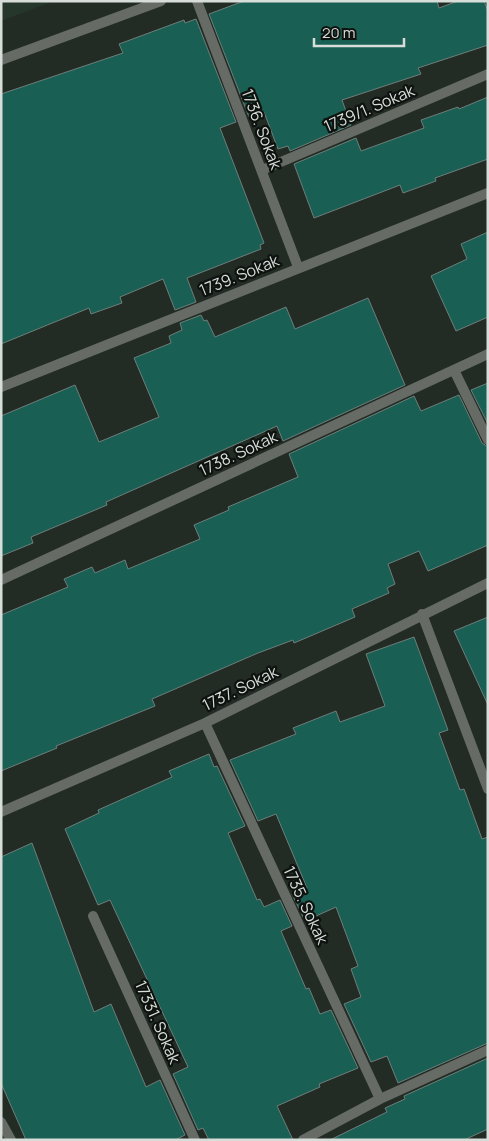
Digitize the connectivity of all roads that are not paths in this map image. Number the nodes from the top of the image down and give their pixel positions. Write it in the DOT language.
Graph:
graph roads {
  1 [pos="161,1"];
  2 [pos="197,1"];
  3 [pos="1,60"];
  4 [pos="488,74"];
  5 [pos="262,170"];
  6 [pos="488,193"];
  7 [pos="298,267"];
  8 [pos="488,354"];
  9 [pos="454,370"];
  10 [pos="1,387"];
  11 [pos="488,440"];
  12 [pos="1,580"];
  13 [pos="488,583"];
  14 [pos="422,614"];
  15 [pos="205,723"];
  16 [pos="488,789"];
  17 [pos="1,812"];
  18 [pos="93,916"];
  19 [pos="488,1050"];
  20 [pos="380,1099"];
  21 [pos="1,1122"];
  22 [pos="11,1140"];
  23 [pos="195,1140"];
  24 [pos="303,1140"];
  1 -- 3 [label="street"];
  2 -- 5 [label="street, 1736. Sokak"];
  4 -- 5 [label="street, 1739/1. Sokak"];
  5 -- 7 [label="street, 1736. Sokak"];
  6 -- 7 [label="street, 1739. Sokak"];
  7 -- 10 [label="street, 1739. Sokak"];
  8 -- 9 [label="street, 1738. Sokak"];
  9 -- 11 [label="street"];
  9 -- 12 [label="street, 1738. Sokak"];
  13 -- 14 [label="street, 1737. Sokak"];
  14 -- 15 [label="street, 1737. Sokak"];
  14 -- 16 [label="street"];
  15 -- 17 [label="street, 1737. Sokak"];
  15 -- 20 [label="street, 1735. Sokak"];
  18 -- 23 [label="street, 17331. Sokak"];
  19 -- 20 [label="street"];
  20 -- 24 [label="street"];
  21 -- 22 [label="street"];
}
